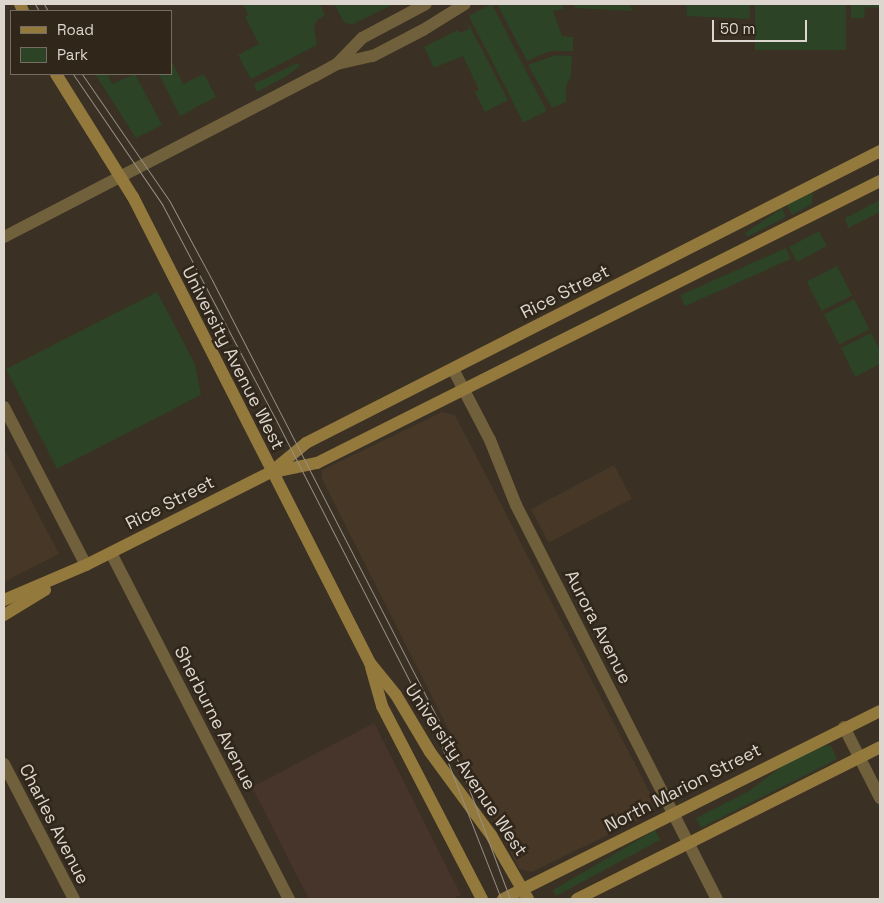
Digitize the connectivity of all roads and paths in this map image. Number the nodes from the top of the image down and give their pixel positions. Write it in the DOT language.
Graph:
graph roads {
  1 [pos="426,4"];
  2 [pos="465,4"];
  3 [pos="337,64"];
  4 [pos="57,75"];
  5 [pos="880,151"];
  6 [pos="122,178"];
  7 [pos="880,181"];
  8 [pos="4,237"];
  9 [pos="453,369"];
  10 [pos="463,388"];
  11 [pos="4,407"];
  12 [pos="271,472"];
  13 [pos="110,553"];
  14 [pos="86,566"];
  15 [pos="4,600"];
  16 [pos="4,615"];
  17 [pos="370,662"];
  18 [pos="880,710"];
  19 [pos="844,727"];
  20 [pos="880,747"];
  21 [pos="859,756"];
  22 [pos="4,764"];
  23 [pos="880,798"];
  24 [pos="672,812"];
  25 [pos="688,842"];
  26 [pos="526,895"];
  27 [pos="74,899"];
  28 [pos="289,899"];
  29 [pos="482,899"];
  30 [pos="503,899"];
  31 [pos="576,899"];
  32 [pos="717,899"];
  1 -- 3 [label="street"];
  2 -- 3 [label="street"];
  3 -- 6 [label="street"];
  4 -- 6 [label="main road, University Avenue West"];
  5 -- 9 [label="main road, Rice Street"];
  6 -- 8 [label="street"];
  6 -- 12 [label="main road, University Avenue West"];
  7 -- 10 [label="main road, Rice Street"];
  9 -- 10 [label="street, Aurora Avenue"];
  9 -- 12 [label="main road, Rice Street"];
  10 -- 12 [label="main road, Rice Street"];
  10 -- 24 [label="street, Aurora Avenue"];
  11 -- 14 [label="street"];
  12 -- 13 [label="main road, Rice Street"];
  12 -- 17 [label="main road, University Avenue West"];
  13 -- 14 [label="main road, Rice Street"];
  13 -- 28 [label="street, Sherburne Avenue"];
  14 -- 15 [label="main road, Rice Street"];
  14 -- 16 [label="main road, Rice Street"];
  17 -- 26 [label="main road, University Avenue West"];
  17 -- 29 [label="main road, University Avenue West"];
  18 -- 19 [label="main road, North Marion Street"];
  19 -- 21 [label="street"];
  19 -- 24 [label="main road, North Marion Street"];
  20 -- 21 [label="main road"];
  21 -- 23 [label="street"];
  21 -- 25 [label="main road"];
  22 -- 27 [label="street, Charles Avenue"];
  24 -- 25 [label="street, Aurora Avenue"];
  24 -- 26 [label="main road, North Marion Street"];
  25 -- 31 [label="main road"];
  25 -- 32 [label="street, Aurora Avenue"];
  26 -- 30 [label="main road, North Marion Street"];
}
